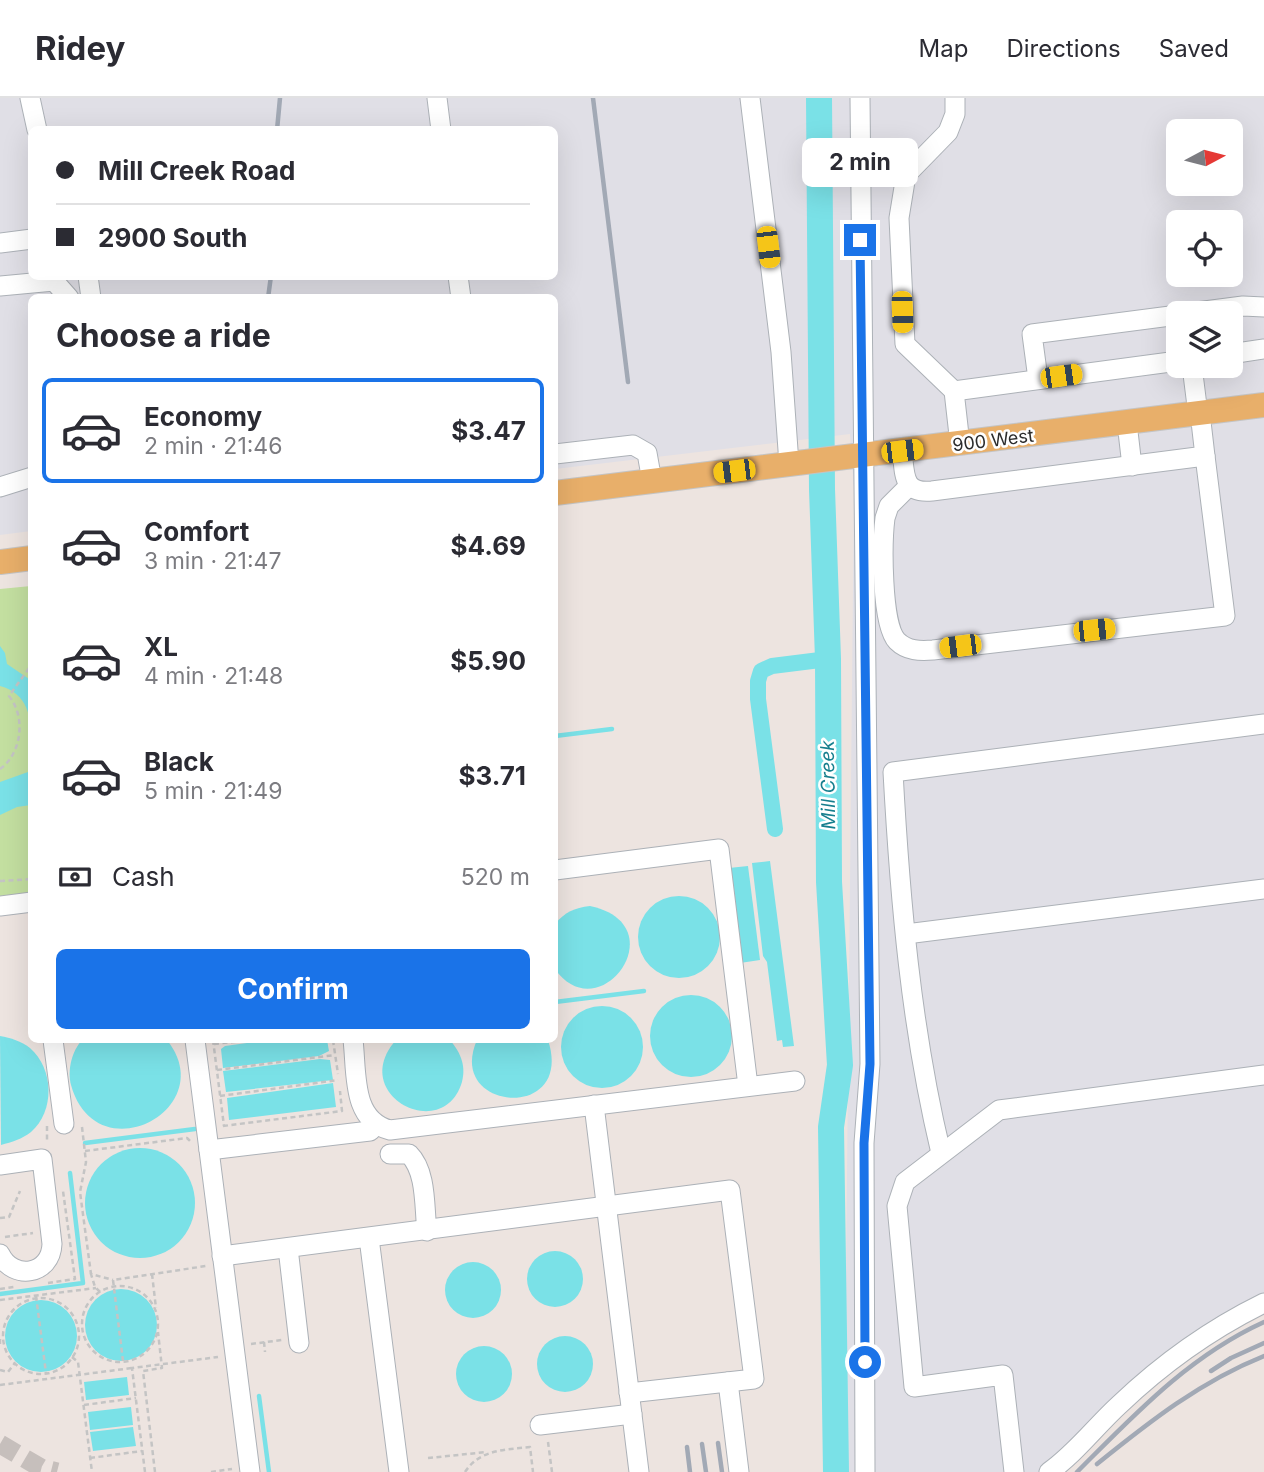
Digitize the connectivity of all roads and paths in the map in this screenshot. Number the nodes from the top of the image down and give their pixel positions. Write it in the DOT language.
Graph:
graph roads {
  1 [pos="30,98"];
  2 [pos="438,98"];
  3 [pos="750,98"];
  4 [pos="860,98"];
  5 [pos="955,98"];
  6 [pos="36,126"];
  7 [pos="441,126"];
  8 [pos="28,240"];
  9 [pos="0,243"];
  10 [pos="0,286"];
  11 [pos="65,294"];
  12 [pos="1243,306"];
  13 [pos="1264,307"];
  14 [pos="1166,317"];
  15 [pos="1264,349"];
  16 [pos="1243,352"];
  17 [pos="1166,363"];
  18 [pos="1194,378"];
  19 [pos="1038,379"];
  20 [pos="954,391"];
  21 [pos="1264,405"];
  22 [pos="1199,414"];
  23 [pos="1127,423"];
  24 [pos="960,444"];
  25 [pos="902,451"];
  26 [pos="558,454"];
  27 [pos="864,455"];
  28 [pos="1205,456"];
  29 [pos="799,463"];
  30 [pos="1132,466"];
  31 [pos="28,478"];
  32 [pos="652,481"];
  33 [pos="909,485"];
  34 [pos="3,486"];
  35 [pos="558,493"];
  36 [pos="28,558"];
  37 [pos="0,562"];
  38 [pos="28,669"];
  39 [pos="1264,723"];
  40 [pos="0,769"];
  41 [pos="558,870"];
  42 [pos="28,879"];
  43 [pos="0,881"];
  44 [pos="1264,889"];
  45 [pos="28,902"];
  46 [pos="0,906"];
  47 [pos="906,934"];
  48 [pos="53,1043"];
  49 [pos="207,1043"];
  50 [pos="208,1043"];
  51 [pos="333,1043"];
  52 [pos="353,1043"];
  53 [pos="335,1055"];
  54 [pos="217,1070"];
  55 [pos="1264,1075"];
  56 [pos="338,1080"];
  57 [pos="795,1081"];
  58 [pos="748,1086"];
  59 [pos="220,1096"];
  60 [pos="594,1105"];
  61 [pos="64,1124"];
  62 [pos="376,1125"];
  63 [pos="215,1127"];
  64 [pos="209,1150"];
  65 [pos="85,1151"];
  66 [pos="941,1153"];
  67 [pos="390,1154"];
  68 [pos="0,1165"];
  69 [pos="20,1191"];
  70 [pos="606,1208"];
  71 [pos="0,1218"];
  72 [pos="50,1231"];
  73 [pos="427,1231"];
  74 [pos="0,1238"];
  75 [pos="369,1238"];
  76 [pos="288,1248"];
  77 [pos="0,1254"];
  78 [pos="223,1260"];
  79 [pos="91,1274"];
  80 [pos="152,1274"];
  81 [pos="113,1280"];
  82 [pos="114,1287"];
  83 [pos="96,1288"];
  84 [pos="100,1292"];
  85 [pos="36,1297"];
  86 [pos="0,1300"];
  87 [pos="1264,1303"];
  88 [pos="157,1319"];
  89 [pos="80,1331"];
  90 [pos="1,1340"];
  91 [pos="299,1340"];
  92 [pos="264,1342"];
  93 [pos="0,1347"];
  94 [pos="234,1350"];
  95 [pos="265,1352"];
  96 [pos="72,1357"];
  97 [pos="123,1362"];
  98 [pos="15,1363"];
  99 [pos="162,1364"];
  100 [pos="132,1368"];
  101 [pos="0,1370"];
  102 [pos="46,1373"];
  103 [pos="80,1375"];
  104 [pos="728,1382"];
  105 [pos="0,1385"];
  106 [pos="629,1393"];
  107 [pos="136,1398"];
  108 [pos="84,1405"];
  109 [pos="632,1414"];
  110 [pos="543,1425"];
  111 [pos="142,1451"];
  112 [pos="491,1451"];
  113 [pos="90,1458"];
  114 [pos="428,1458"];
  115 [pos="249,1470"];
  116 [pos="92,1472"];
  117 [pos="145,1472"];
  118 [pos="155,1472"];
  119 [pos="211,1472"];
  120 [pos="399,1472"];
  121 [pos="465,1472"];
  122 [pos="533,1472"];
  123 [pos="552,1472"];
  124 [pos="639,1472"];
  125 [pos="739,1472"];
  126 [pos="865,1472"];
  127 [pos="1014,1472"];
  128 [pos="1049,1472"];
  1 -- 6 [label="street"];
  2 -- 7 [label="street"];
  3 -- 29 [label="street"];
  4 -- 27 [label="street"];
  5 -- 20 [label="street"];
  8 -- 9 [label="street"];
  10 -- 11 [label="street"];
  12 -- 13 [label="street"];
  14 -- 19 [label="street"];
  15 -- 16 [label="street"];
  17 -- 19 [label="street"];
  18 -- 22 [label="street"];
  19 -- 20 [label="street"];
  20 -- 24 [label="street"];
  21 -- 22 [label="main road, 900 West"];
  22 -- 23 [label="main road, 900 West"];
  22 -- 28 [label="street"];
  23 -- 24 [label="main road, 900 West"];
  23 -- 30 [label="street"];
  24 -- 25 [label="main road, 900 West"];
  25 -- 27 [label="main road, 900 West"];
  25 -- 33 [label="street"];
  26 -- 32 [label="street"];
  27 -- 29 [label="main road, 900 West"];
  27 -- 126 [label="street"];
  28 -- 30 [label="street"];
  28 -- 33 [label="street"];
  29 -- 32 [label="main road, 900 West"];
  30 -- 33 [label="street"];
  31 -- 34 [label="street"];
  32 -- 35 [label="main road, 900 West"];
  36 -- 37 [label="main road"];
  38 -- 40 [label="path"];
  39 -- 47 [label="street"];
  41 -- 58 [label="street"];
  42 -- 43 [label="path"];
  44 -- 47 [label="street"];
  45 -- 46 [label="street"];
  47 -- 66 [label="street"];
  48 -- 61 [label="street"];
  49 -- 63 [label="street"];
  50 -- 54 [label="path"];
  51 -- 53 [label="path"];
  52 -- 62 [label="street"];
  53 -- 54 [label="path"];
  53 -- 56 [label="path"];
  54 -- 59 [label="path"];
  55 -- 66 [label="street"];
  56 -- 59 [label="path"];
  56 -- 63 [label="path"];
  57 -- 58 [label="street"];
  58 -- 60 [label="street"];
  59 -- 63 [label="path"];
  60 -- 62 [label="street"];
  60 -- 70 [label="street"];
  61 -- 65 [label="path"];
  62 -- 64 [label="street"];
  63 -- 64 [label="street"];
  64 -- 65 [label="path"];
  64 -- 78 [label="street"];
  65 -- 79 [label="path"];
  66 -- 127 [label="street"];
  67 -- 73 [label="street"];
  68 -- 72 [label="street"];
  69 -- 71 [label="path"];
  70 -- 73 [label="street"];
  70 -- 104 [label="street"];
  70 -- 106 [label="street"];
  72 -- 74 [label="path"];
  72 -- 77 [label="street"];
  73 -- 75 [label="street"];
  75 -- 76 [label="street"];
  75 -- 120 [label="street"];
  76 -- 78 [label="street"];
  76 -- 91 [label="street"];
  78 -- 80 [label="path"];
  78 -- 94 [label="street"];
  79 -- 81 [label="path"];
  79 -- 83 [label="path"];
  80 -- 81 [label="path"];
  80 -- 88 [label="path"];
  81 -- 82 [label="path"];
  82 -- 84 [label="path"];
  82 -- 88 [label="path"];
  82 -- 97 [label="path"];
  83 -- 84 [label="path"];
  83 -- 85 [label="path"];
  84 -- 89 [label="path"];
  85 -- 86 [label="path"];
  85 -- 89 [label="path"];
  85 -- 90 [label="path"];
  85 -- 102 [label="path, bridge"];
  87 -- 128 [label="street"];
  88 -- 97 [label="path"];
  88 -- 99 [label="path"];
  89 -- 96 [label="path"];
  89 -- 97 [label="path"];
  90 -- 93 [label="path"];
  90 -- 98 [label="path"];
  91 -- 92 [label="path"];
  92 -- 94 [label="path"];
  92 -- 95 [label="path"];
  94 -- 99 [label="path"];
  94 -- 115 [label="street"];
  96 -- 102 [label="path"];
  96 -- 103 [label="path"];
  98 -- 101 [label="path"];
  98 -- 102 [label="path"];
  99 -- 100 [label="path"];
  99 -- 118 [label="path"];
  100 -- 103 [label="path"];
  100 -- 107 [label="path"];
  103 -- 105 [label="path"];
  103 -- 108 [label="path"];
  104 -- 106 [label="street"];
  104 -- 125 [label="street"];
  106 -- 109 [label="street"];
  107 -- 108 [label="path"];
  107 -- 111 [label="path"];
  108 -- 113 [label="path"];
  109 -- 110 [label="street"];
  109 -- 124 [label="street"];
  110 -- 123 [label="path"];
  111 -- 113 [label="path"];
  111 -- 117 [label="path"];
  112 -- 114 [label="path"];
  112 -- 121 [label="path"];
  112 -- 122 [label="path"];
  113 -- 116 [label="path"];
  115 -- 119 [label="path"];
}
